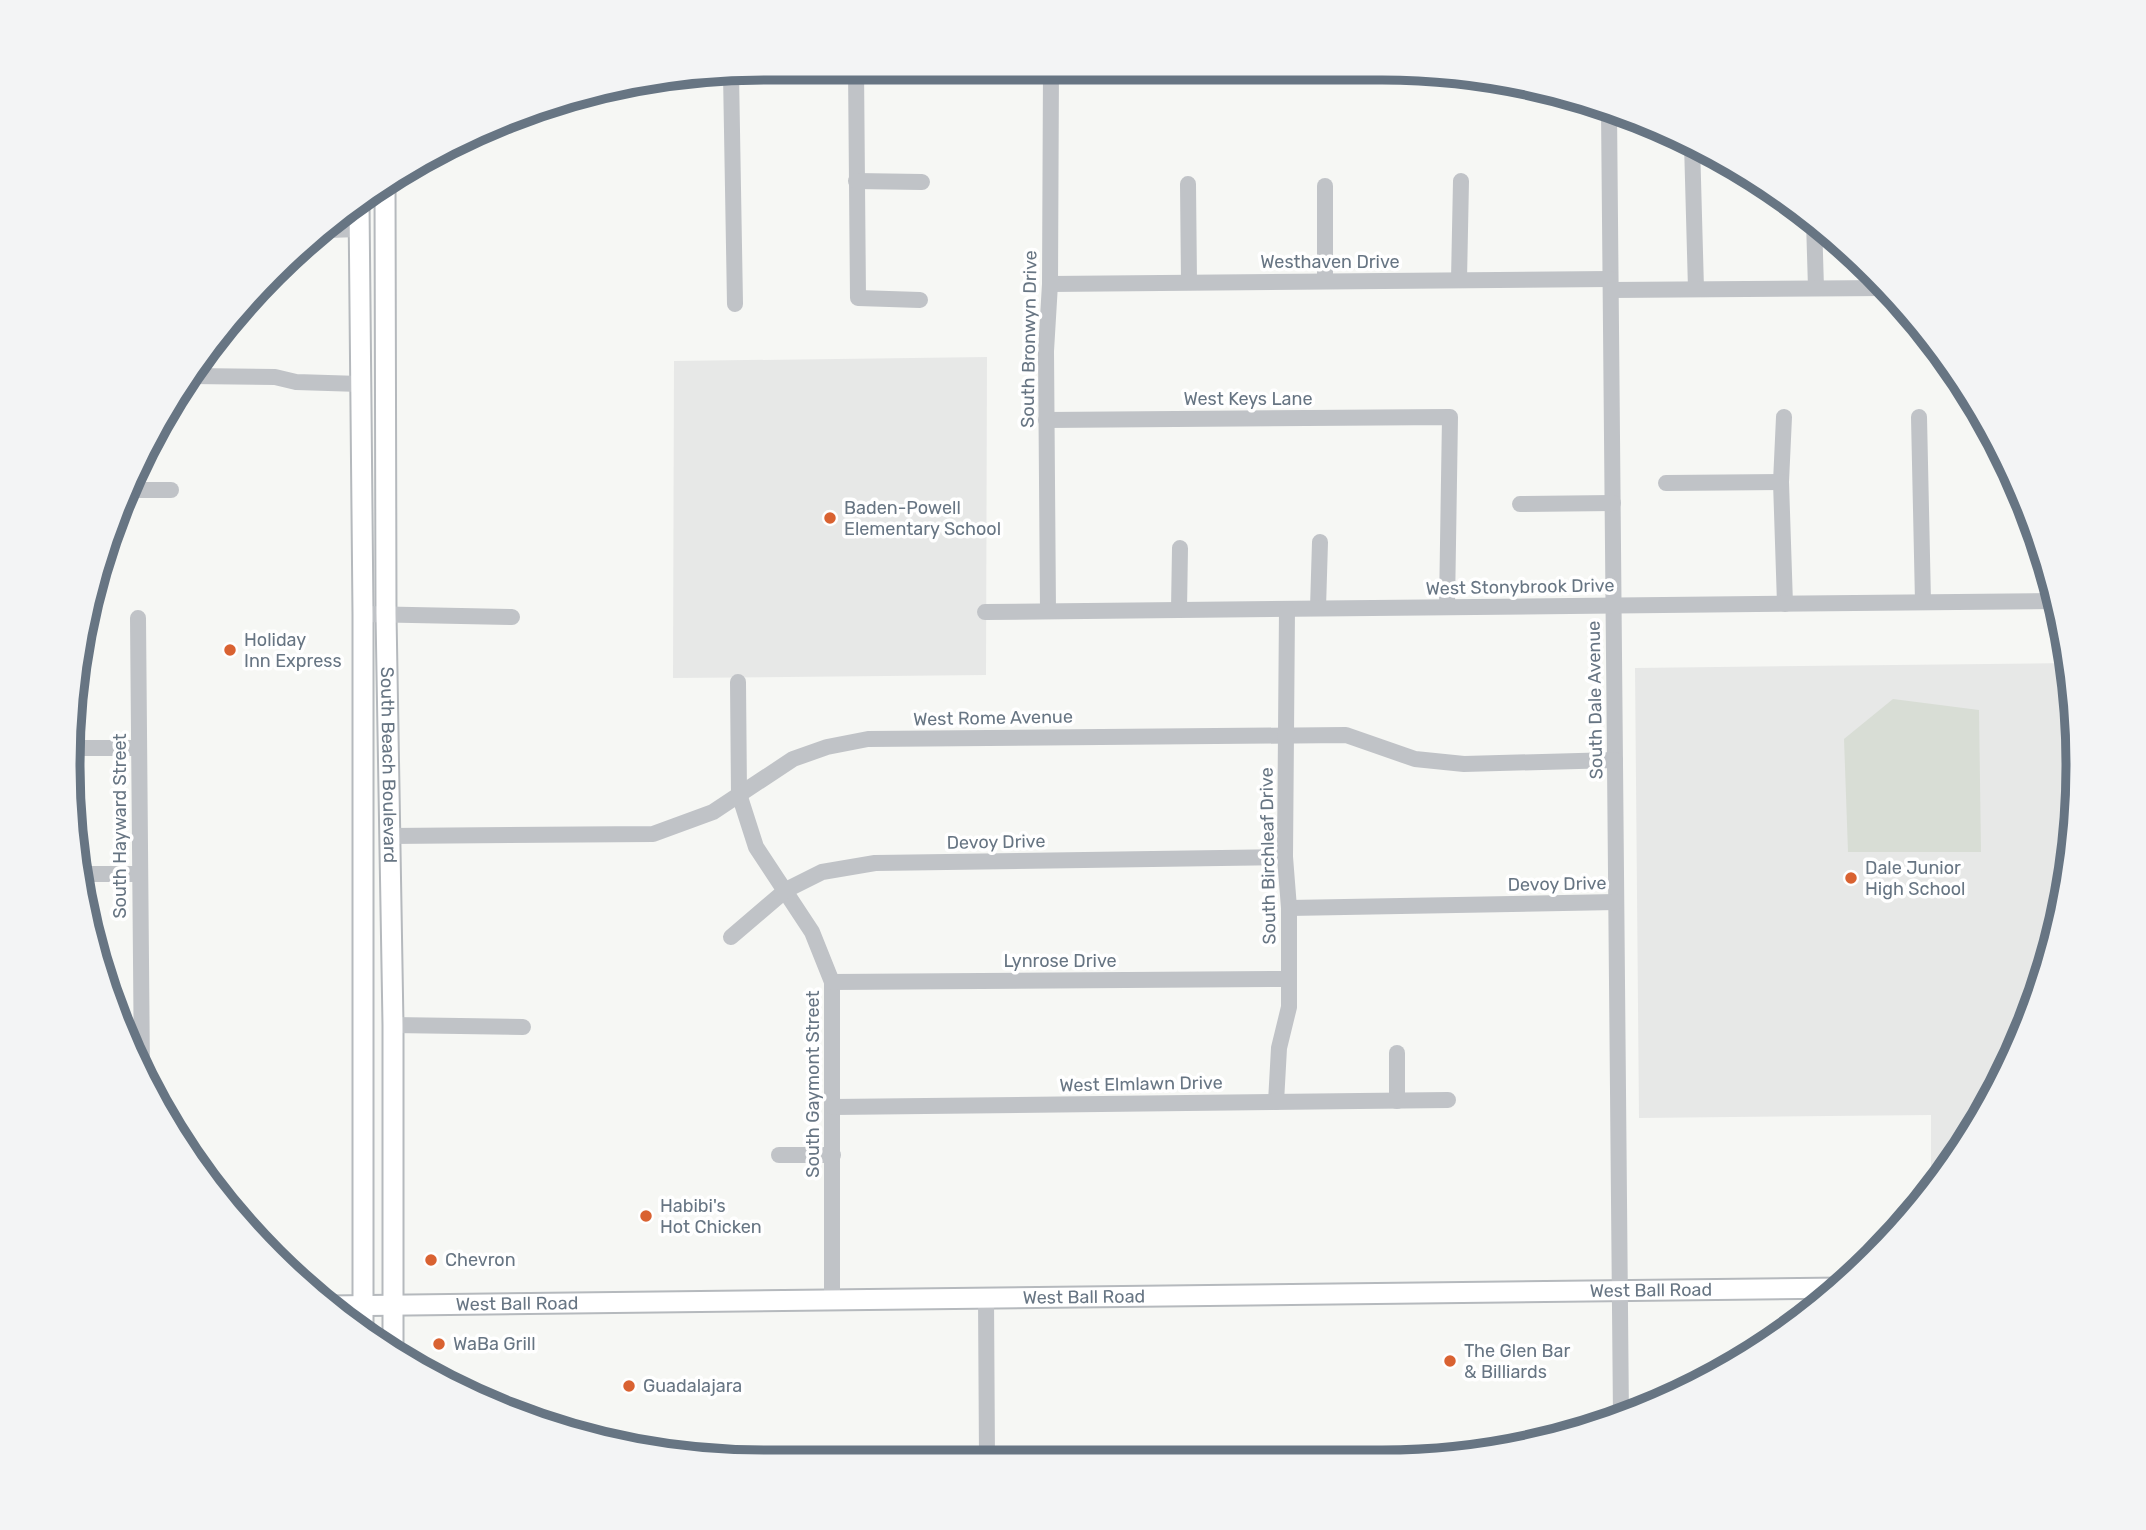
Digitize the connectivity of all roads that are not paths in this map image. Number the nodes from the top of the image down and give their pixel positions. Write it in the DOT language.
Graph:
graph roads {
  1 [pos="856,80"];
  2 [pos="1051,80"];
  3 [pos="732,81"];
  4 [pos="1609,120"];
  5 [pos="1692,155"];
  6 [pos="856,181"];
  7 [pos="1461,181"];
  8 [pos="922,182"];
  9 [pos="1188,184"];
  10 [pos="1325,186"];
  11 [pos="386,195"];
  12 [pos="359,214"];
  13 [pos="359,229"];
  14 [pos="339,230"];
  15 [pos="1814,236"];
  16 [pos="1459,280"];
  17 [pos="1325,281"];
  18 [pos="1189,282"];
  19 [pos="1051,284"];
  20 [pos="1611,284"];
  21 [pos="1816,288"];
  22 [pos="1872,288"];
  23 [pos="1696,289"];
  24 [pos="920,300"];
  25 [pos="735,304"];
  26 [pos="202,376"];
  27 [pos="360,384"];
  28 [pos="1784,417"];
  29 [pos="1919,417"];
  30 [pos="1046,420"];
  31 [pos="1781,482"];
  32 [pos="1666,483"];
  33 [pos="139,490"];
  34 [pos="171,490"];
  35 [pos="1613,503"];
  36 [pos="1520,505"];
  37 [pos="1320,542"];
  38 [pos="1180,548"];
  39 [pos="2044,598"];
  40 [pos="1923,603"];
  41 [pos="1784,604"];
  42 [pos="1614,605"];
  43 [pos="1447,607"];
  44 [pos="1318,608"];
  45 [pos="1287,609"];
  46 [pos="1179,610"];
  47 [pos="1048,611"];
  48 [pos="985,612"];
  49 [pos="363,614"];
  50 [pos="386,614"];
  51 [pos="512,617"];
  52 [pos="138,618"];
  53 [pos="737,682"];
  54 [pos="1287,734"];
  55 [pos="81,748"];
  56 [pos="138,748"];
  57 [pos="1615,760"];
  58 [pos="739,794"];
  59 [pos="389,836"];
  60 [pos="1285,857"];
  61 [pos="90,874"];
  62 [pos="139,874"];
  63 [pos="786,890"];
  64 [pos="1616,902"];
  65 [pos="1289,908"];
  66 [pos="731,937"];
  67 [pos="1289,979"];
  68 [pos="832,982"];
  69 [pos="393,1025"];
  70 [pos="523,1027"];
  71 [pos="142,1047"];
  72 [pos="1397,1053"];
  73 [pos="1448,1100"];
  74 [pos="1397,1101"];
  75 [pos="1276,1102"];
  76 [pos="834,1107"];
  77 [pos="779,1155"];
  78 [pos="833,1155"];
  79 [pos="1821,1289"];
  80 [pos="1620,1291"];
  81 [pos="986,1298"];
  82 [pos="832,1299"];
  83 [pos="363,1305"];
  84 [pos="392,1305"];
  85 [pos="345,1306"];
  86 [pos="363,1319"];
  87 [pos="393,1339"];
  88 [pos="1621,1405"];
  89 [pos="987,1450"];
  1 -- 6 [label="street"];
  2 -- 19 [label="street, South Bronwyn Drive"];
  3 -- 25 [label="street"];
  4 -- 20 [label="street, South Dale Avenue"];
  5 -- 23 [label="street"];
  6 -- 8 [label="street"];
  6 -- 24 [label="street"];
  7 -- 16 [label="street"];
  9 -- 18 [label="street"];
  10 -- 17 [label="street"];
  11 -- 50 [label="main road, South Beach Boulevard"];
  12 -- 13 [label="main road, South Beach Boulevard"];
  13 -- 14 [label="street"];
  13 -- 27 [label="main road, South Beach Boulevard"];
  15 -- 21 [label="street"];
  16 -- 17 [label="street, Westhaven Drive"];
  16 -- 20 [label="street, Westhaven Drive"];
  17 -- 18 [label="street, Westhaven Drive"];
  18 -- 19 [label="street, Westhaven Drive"];
  19 -- 30 [label="street, South Bronwyn Drive"];
  20 -- 23 [label="street, Westhaven Drive"];
  20 -- 35 [label="street, South Dale Avenue"];
  21 -- 22 [label="street, Westhaven Drive"];
  21 -- 23 [label="street, Westhaven Drive"];
  26 -- 27 [label="street"];
  27 -- 49 [label="main road, South Beach Boulevard"];
  28 -- 31 [label="street"];
  29 -- 40 [label="street"];
  30 -- 43 [label="street, West Keys Lane"];
  30 -- 47 [label="street, South Bronwyn Drive"];
  31 -- 32 [label="street"];
  31 -- 41 [label="street"];
  33 -- 34 [label="street"];
  35 -- 36 [label="street"];
  35 -- 42 [label="street, South Dale Avenue"];
  37 -- 44 [label="street"];
  38 -- 46 [label="street"];
  39 -- 40 [label="street, West Stonybrook Drive"];
  40 -- 41 [label="street, West Stonybrook Drive"];
  41 -- 42 [label="street, West Stonybrook Drive"];
  42 -- 43 [label="street, West Stonybrook Drive"];
  42 -- 57 [label="street, South Dale Avenue"];
  43 -- 44 [label="street, West Stonybrook Drive"];
  44 -- 45 [label="street, West Stonybrook Drive"];
  45 -- 46 [label="street, West Stonybrook Drive"];
  45 -- 54 [label="street, South Birchleaf Drive"];
  46 -- 47 [label="street, West Stonybrook Drive"];
  47 -- 48 [label="street, West Stonybrook Drive"];
  49 -- 50 [label="street"];
  49 -- 83 [label="main road, South Beach Boulevard"];
  50 -- 51 [label="street"];
  50 -- 59 [label="main road, South Beach Boulevard"];
  52 -- 56 [label="street, South Hayward Street"];
  53 -- 58 [label="street, South Gaymont Street"];
  54 -- 57 [label="street, West Rome Avenue"];
  54 -- 58 [label="street, West Rome Avenue"];
  54 -- 60 [label="street, South Birchleaf Drive"];
  55 -- 56 [label="street"];
  56 -- 62 [label="street, South Hayward Street"];
  57 -- 64 [label="street, South Dale Avenue"];
  58 -- 59 [label="street, West Rome Avenue"];
  58 -- 63 [label="street, South Gaymont Street"];
  59 -- 69 [label="main road, South Beach Boulevard"];
  60 -- 63 [label="street, Devoy Drive"];
  60 -- 65 [label="street, South Birchleaf Drive"];
  61 -- 62 [label="street"];
  62 -- 71 [label="street, South Hayward Street"];
  63 -- 66 [label="street, Devoy Drive"];
  63 -- 68 [label="street, South Gaymont Street"];
  64 -- 65 [label="street, Devoy Drive"];
  64 -- 80 [label="street, South Dale Avenue"];
  65 -- 67 [label="street, South Birchleaf Drive"];
  67 -- 68 [label="street, Lynrose Drive"];
  67 -- 75 [label="street, South Birchleaf Drive"];
  68 -- 76 [label="street, South Gaymont Street"];
  69 -- 70 [label="street"];
  69 -- 84 [label="main road, South Beach Boulevard"];
  72 -- 74 [label="street"];
  73 -- 74 [label="street, West Elmlawn Drive"];
  74 -- 75 [label="street, West Elmlawn Drive"];
  75 -- 76 [label="street, West Elmlawn Drive"];
  76 -- 78 [label="street, South Gaymont Street"];
  77 -- 78 [label="street"];
  78 -- 82 [label="street, South Gaymont Street"];
  79 -- 80 [label="main road, West Ball Road"];
  80 -- 81 [label="main road, West Ball Road"];
  80 -- 88 [label="street, South Dale Avenue"];
  81 -- 82 [label="main road, West Ball Road"];
  81 -- 89 [label="street"];
  82 -- 84 [label="main road, West Ball Road"];
  83 -- 84 [label="main road, West Ball Road"];
  83 -- 85 [label="main road, West Ball Road"];
  83 -- 86 [label="main road, South Beach Boulevard"];
  84 -- 87 [label="main road, South Beach Boulevard"];
}
